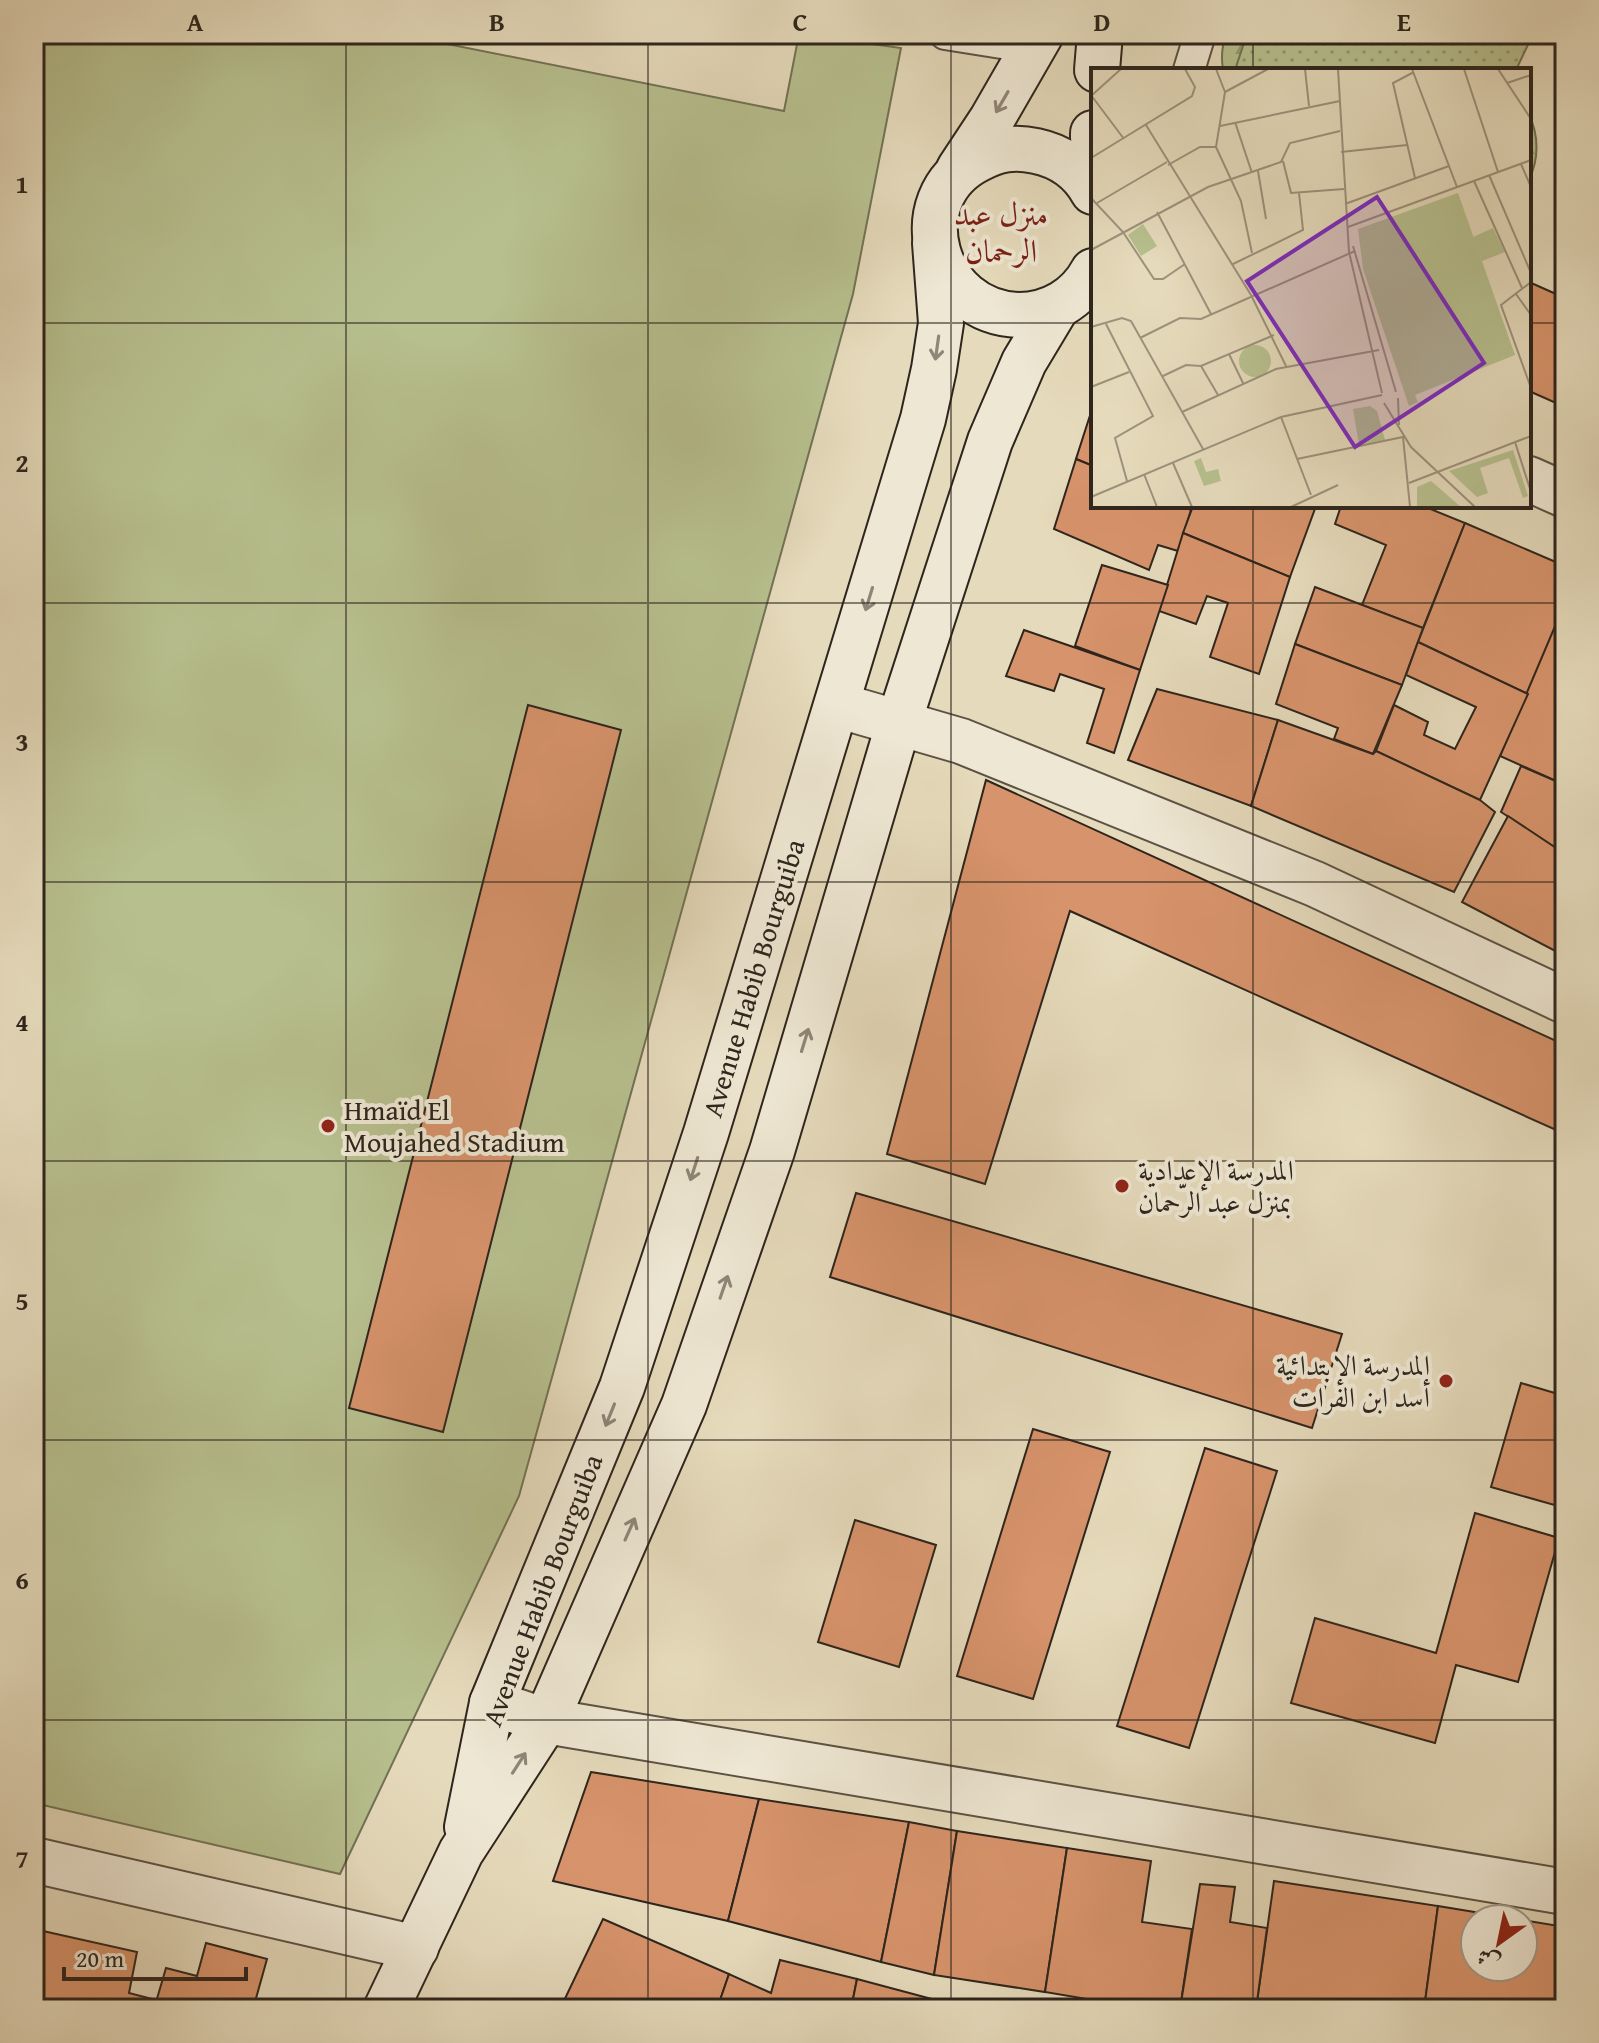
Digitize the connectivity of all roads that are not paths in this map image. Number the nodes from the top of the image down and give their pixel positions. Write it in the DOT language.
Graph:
graph roads {
  1 [pos="945,34"];
  2 [pos="1100,34"];
  3 [pos="1200,34"];
  4 [pos="1037,41"];
  5 [pos="1097,68"];
  6 [pos="1190,68"];
  7 [pos="949,184"];
  8 [pos="1091,189"];
  9 [pos="935,243"];
  10 [pos="1078,295"];
  11 [pos="1531,480"];
  12 [pos="1565,495"];
  13 [pos="837,705"];
  14 [pos="899,722"];
  15 [pos="1565,1001"];
  16 [pos="492,1703"];
  17 [pos="546,1721"];
  18 [pos="461,1852"];
  19 [pos="34,1860"];
  20 [pos="1565,1892"];
  21 [pos="416,1948"];
  22 [pos="386,2009"];
  1 -- 4 [label="lane"];
  2 -- 5 [label="street"];
  3 -- 6 [label="lane"];
  4 -- 7 [label="street, Avenue Habib Bourguiba, one-way"];
  7 -- 8 [label="street"];
  7 -- 9 [label="street, Avenue Habib Bourguiba"];
  9 -- 10 [label="street"];
  9 -- 13 [label="street, Avenue Habib Bourguiba, one-way"];
  10 -- 14 [label="street, Avenue Habib Bourguiba"];
  11 -- 12 [label="street"];
  13 -- 14 [label="street"];
  13 -- 16 [label="street, Avenue Habib Bourguiba, one-way"];
  14 -- 15 [label="street"];
  17 -- 14 [label="street, Avenue Habib Bourguiba, one-way"];
  16 -- 17 [label="street"];
  16 -- 18 [label="street, Avenue Habib Bourguiba"];
  18 -- 17 [label="street, Avenue Habib Bourguiba, one-way"];
  17 -- 20 [label="street"];
  18 -- 21 [label="street"];
  19 -- 21 [label="street"];
  21 -- 22 [label="street"];
}
